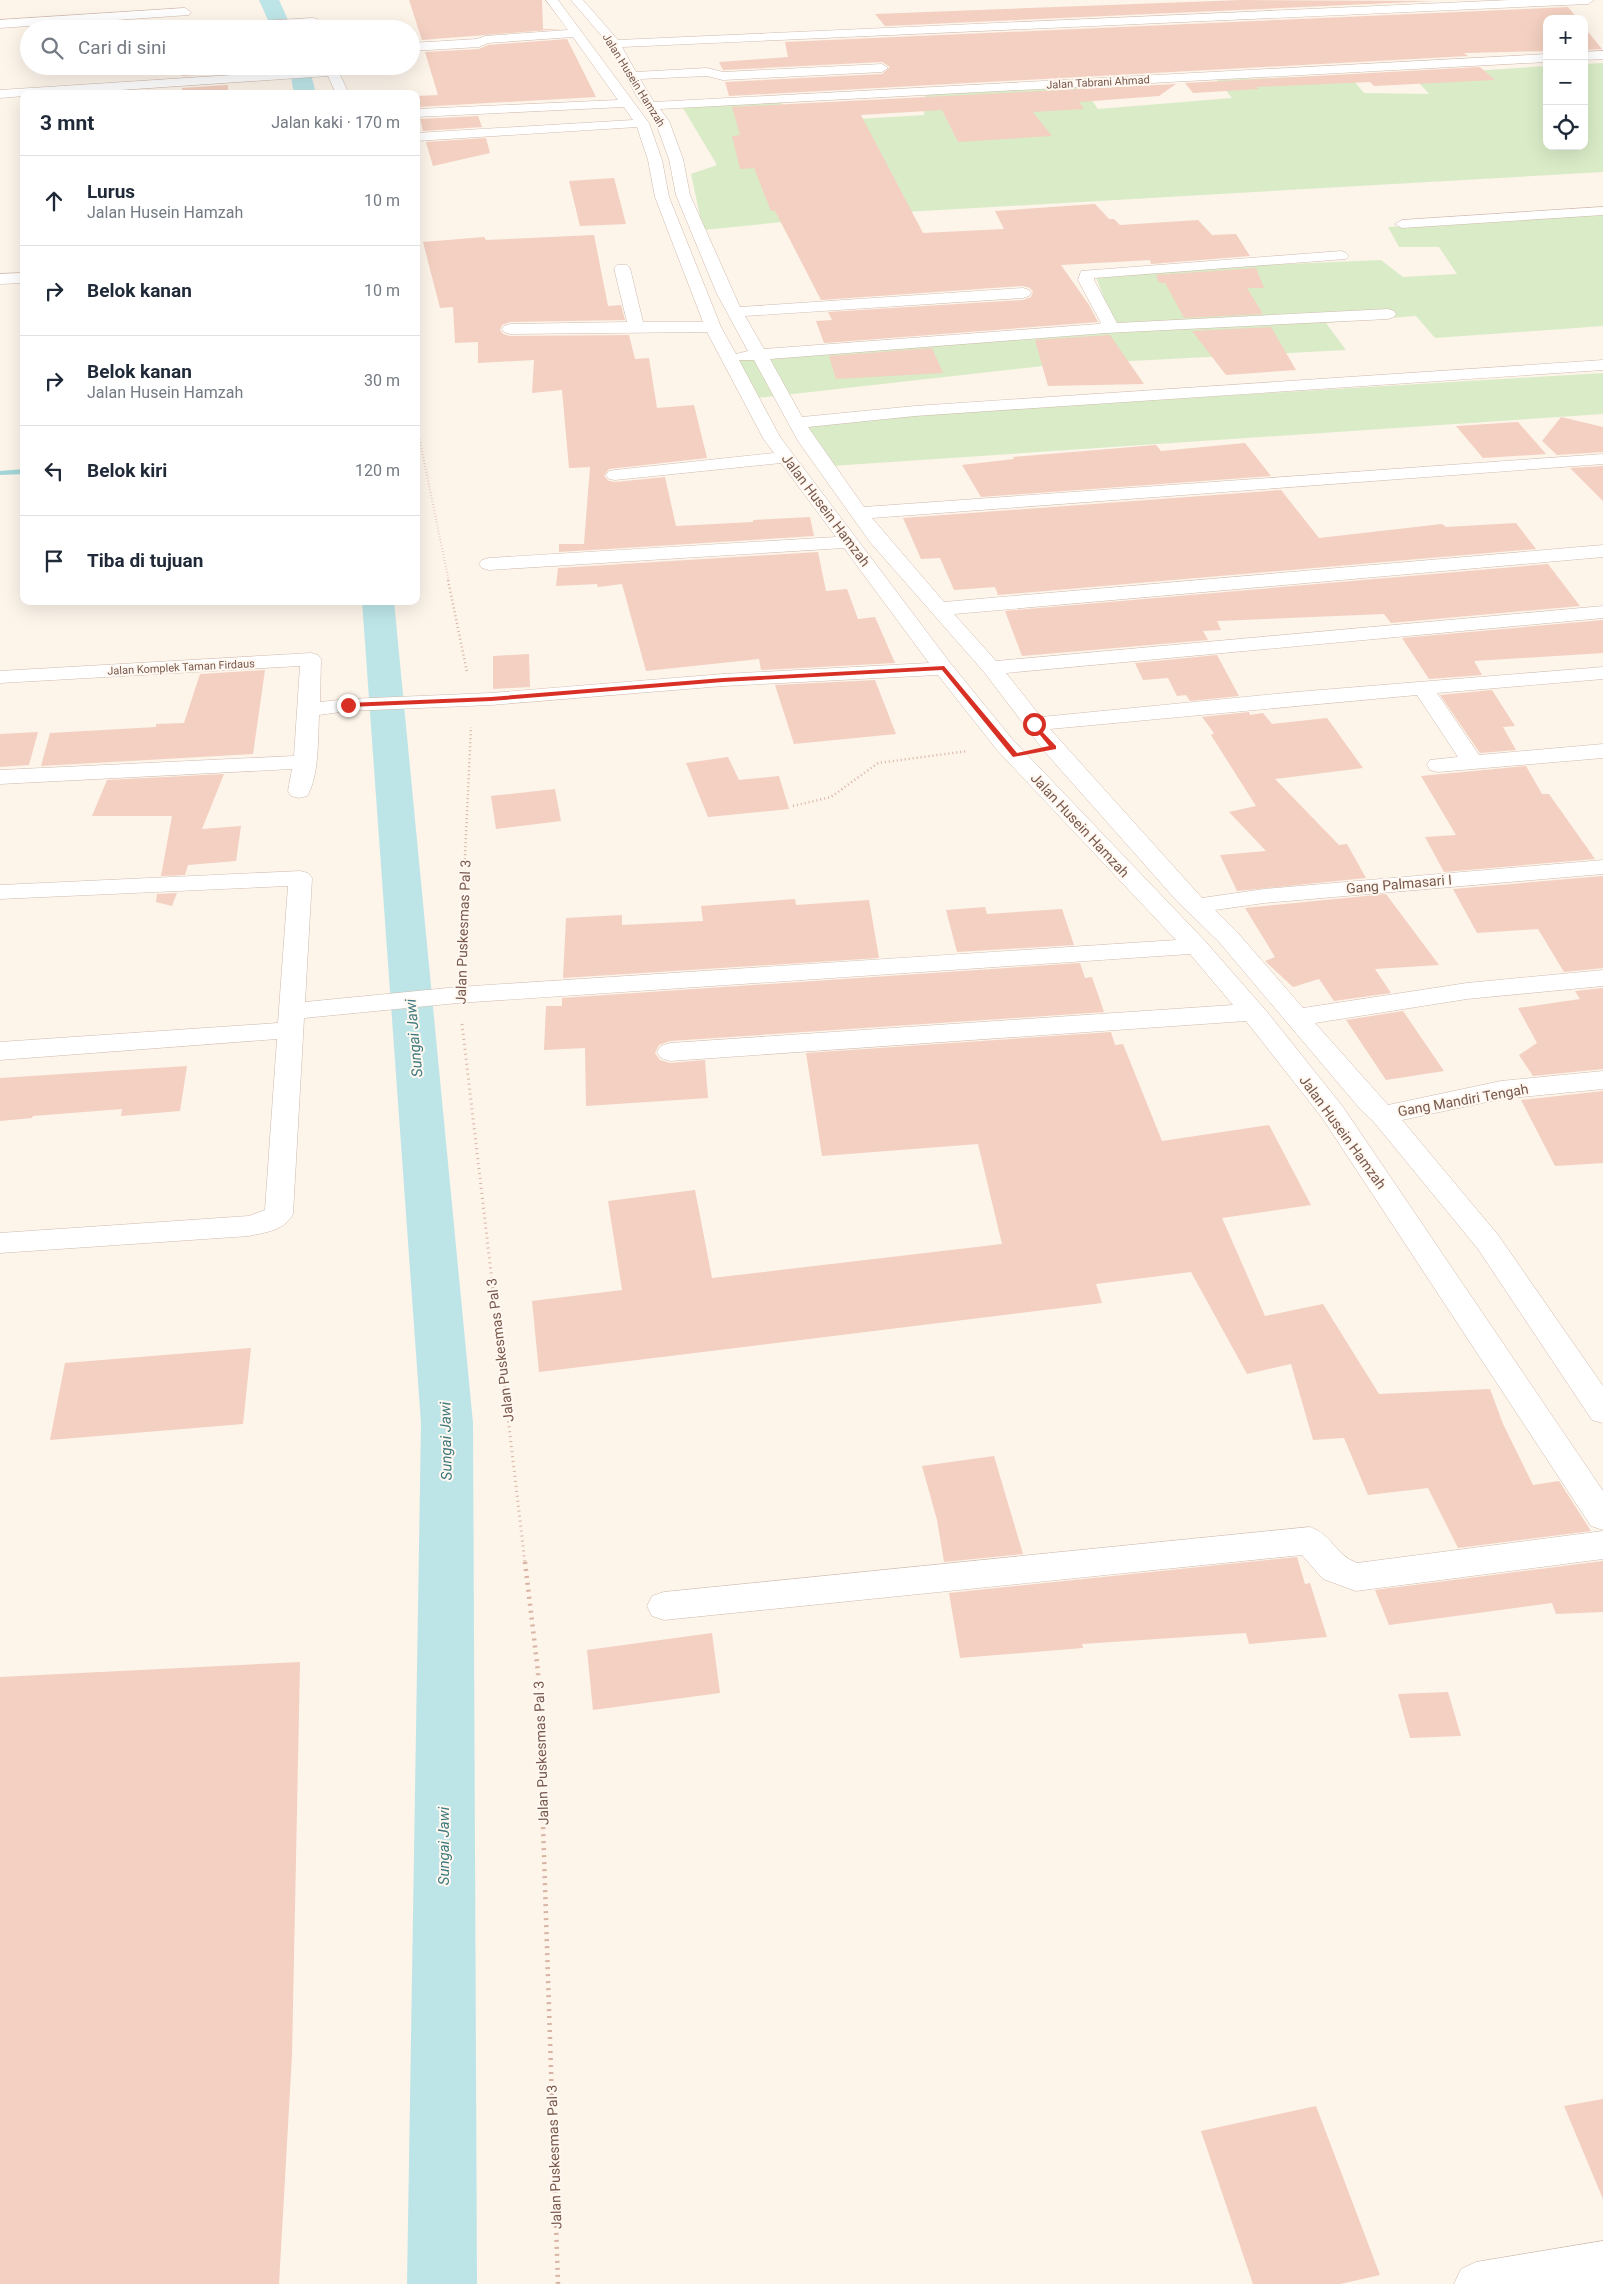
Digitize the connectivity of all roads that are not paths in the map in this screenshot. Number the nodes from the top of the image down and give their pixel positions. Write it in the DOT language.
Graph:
graph roads {
  1 [pos="552,0"];
  2 [pos="577,0"];
  3 [pos="1588,0"];
  4 [pos="308,7"];
  5 [pos="185,12"];
  6 [pos="62,20"];
  7 [pos="313,20"];
  8 [pos="20,23"];
  9 [pos="0,24"];
  10 [pos="576,33"];
  11 [pos="613,44"];
  12 [pos="420,47"];
  13 [pos="1603,55"];
  14 [pos="1588,56"];
  15 [pos="1543,58"];
  16 [pos="882,68"];
  17 [pos="244,75"];
  18 [pos="257,75"];
  19 [pos="334,75"];
  20 [pos="632,76"];
  21 [pos="51,90"];
  22 [pos="262,90"];
  23 [pos="341,90"];
  24 [pos="20,92"];
  25 [pos="0,94"];
  26 [pos="628,103"];
  27 [pos="420,113"];
  28 [pos="646,114"];
  29 [pos="420,137"];
  30 [pos="1603,211"];
  31 [pos="1402,224"];
  32 [pos="1341,256"];
  33 [pos="622,268"];
  34 [pos="0,278"];
  35 [pos="20,278"];
  36 [pos="1023,293"];
  37 [pos="735,312"];
  38 [pos="1388,314"];
  39 [pos="636,327"];
  40 [pos="713,328"];
  41 [pos="1106,328"];
  42 [pos="510,329"];
  43 [pos="759,354"];
  44 [pos="729,357"];
  45 [pos="1603,365"];
  46 [pos="798,423"];
  47 [pos="787,457"];
  48 [pos="1603,459"];
  49 [pos="615,475"];
  50 [pos="860,513"];
  51 [pos="850,542"];
  52 [pos="1603,551"];
  53 [pos="489,564"];
  54 [pos="939,609"];
  55 [pos="1603,612"];
  56 [pos="944,668"];
  57 [pos="991,668"];
  58 [pos="1603,673"];
  59 [pos="0,678"];
  60 [pos="1424,688"];
  61 [pos="309,710"];
  62 [pos="1034,724"];
  63 [pos="1053,747"];
  64 [pos="1010,750"];
  65 [pos="1603,751"];
  66 [pos="305,762"];
  67 [pos="1473,762"];
  68 [pos="1438,765"];
  69 [pos="0,777"];
  70 [pos="299,791"];
  71 [pos="1603,867"];
  72 [pos="0,892"];
  73 [pos="1196,906"];
  74 [pos="1196,946"];
  75 [pos="1603,978"];
  76 [pos="1251,1012"];
  77 [pos="1298,1017"];
  78 [pos="292,1021"];
  79 [pos="0,1052"];
  80 [pos="670,1052"];
  81 [pos="1603,1080"];
  82 [pos="1383,1115"];
  83 [pos="0,1243"];
  84 [pos="1603,1410"];
  85 [pos="1603,1516"];
  86 [pos="1603,1545"];
  87 [pos="664,1606"];
  88 [pos="1603,2264"];
  89 [pos="1476,2284"];
  1 -- 10 [label="street, Jalan Husein Hamzah"];
  2 -- 11 [label="street, Jalan Husein Hamzah"];
  3 -- 11 [label="street"];
  4 -- 7 [label="street"];
  5 -- 6 [label="street"];
  8 -- 9 [label="street"];
  10 -- 12 [label="street"];
  10 -- 26 [label="street, Jalan Husein Hamzah"];
  11 -- 20 [label="street, Jalan Husein Hamzah"];
  13 -- 14 [label="street"];
  15 -- 28 [label="street, Jalan Tabrani Ahmad"];
  16 -- 20 [label="street"];
  17 -- 21 [label="street"];
  18 -- 22 [label="street"];
  19 -- 23 [label="street"];
  20 -- 28 [label="street, Jalan Husein Hamzah"];
  24 -- 25 [label="street"];
  26 -- 27 [label="street"];
  26 -- 28 [label="street, Jalan Husein Hamzah"];
  28 -- 29 [label="street, Jalan Tabrani Ahmad"];
  28 -- 37 [label="street, Jalan Husein Hamzah"];
  28 -- 40 [label="street, Jalan Husein Hamzah"];
  30 -- 31 [label="street"];
  32 -- 41 [label="street"];
  33 -- 39 [label="street"];
  34 -- 35 [label="street"];
  36 -- 37 [label="street"];
  37 -- 43 [label="street, Jalan Husein Hamzah"];
  38 -- 41 [label="street"];
  39 -- 40 [label="street"];
  39 -- 42 [label="street"];
  40 -- 44 [label="street, Jalan Husein Hamzah"];
  41 -- 43 [label="street"];
  43 -- 44 [label="street"];
  43 -- 46 [label="street, Jalan Husein Hamzah"];
  44 -- 47 [label="street, Jalan Husein Hamzah"];
  45 -- 46 [label="street"];
  46 -- 50 [label="street, Jalan Husein Hamzah"];
  47 -- 49 [label="street"];
  47 -- 51 [label="street, Jalan Husein Hamzah"];
  48 -- 50 [label="street"];
  50 -- 54 [label="street, Jalan Husein Hamzah"];
  51 -- 53 [label="street"];
  51 -- 56 [label="street, Jalan Husein Hamzah"];
  52 -- 54 [label="street"];
  54 -- 57 [label="street, Jalan Husein Hamzah"];
  55 -- 57 [label="street"];
  56 -- 61 [label="street"];
  56 -- 64 [label="street, Jalan Husein Hamzah"];
  57 -- 62 [label="street, Jalan Husein Hamzah"];
  58 -- 60 [label="street"];
  59 -- 61 [label="street, Jalan Komplek Taman Firdaus"];
  60 -- 62 [label="street"];
  60 -- 67 [label="street"];
  61 -- 66 [label="street"];
  62 -- 63 [label="street, Jalan Husein Hamzah"];
  63 -- 64 [label="street"];
  63 -- 73 [label="street, Jalan Husein Hamzah"];
  64 -- 74 [label="street, Jalan Husein Hamzah"];
  65 -- 67 [label="street"];
  66 -- 69 [label="street"];
  66 -- 70 [label="street"];
  67 -- 68 [label="street"];
  71 -- 73 [label="street, Gang Palmasari I"];
  72 -- 78 [label="street"];
  73 -- 77 [label="street, Jalan Husein Hamzah"];
  74 -- 76 [label="street, Jalan Husein Hamzah"];
  74 -- 78 [label="street"];
  75 -- 77 [label="street"];
  76 -- 80 [label="street"];
  76 -- 85 [label="street, Jalan Husein Hamzah"];
  77 -- 82 [label="street, Jalan Husein Hamzah"];
  78 -- 79 [label="street"];
  78 -- 83 [label="street"];
  81 -- 82 [label="street, Gang Mandiri Tengah"];
  82 -- 84 [label="street, Jalan Husein Hamzah"];
  86 -- 87 [label="street"];
  88 -- 89 [label="street"];
}
